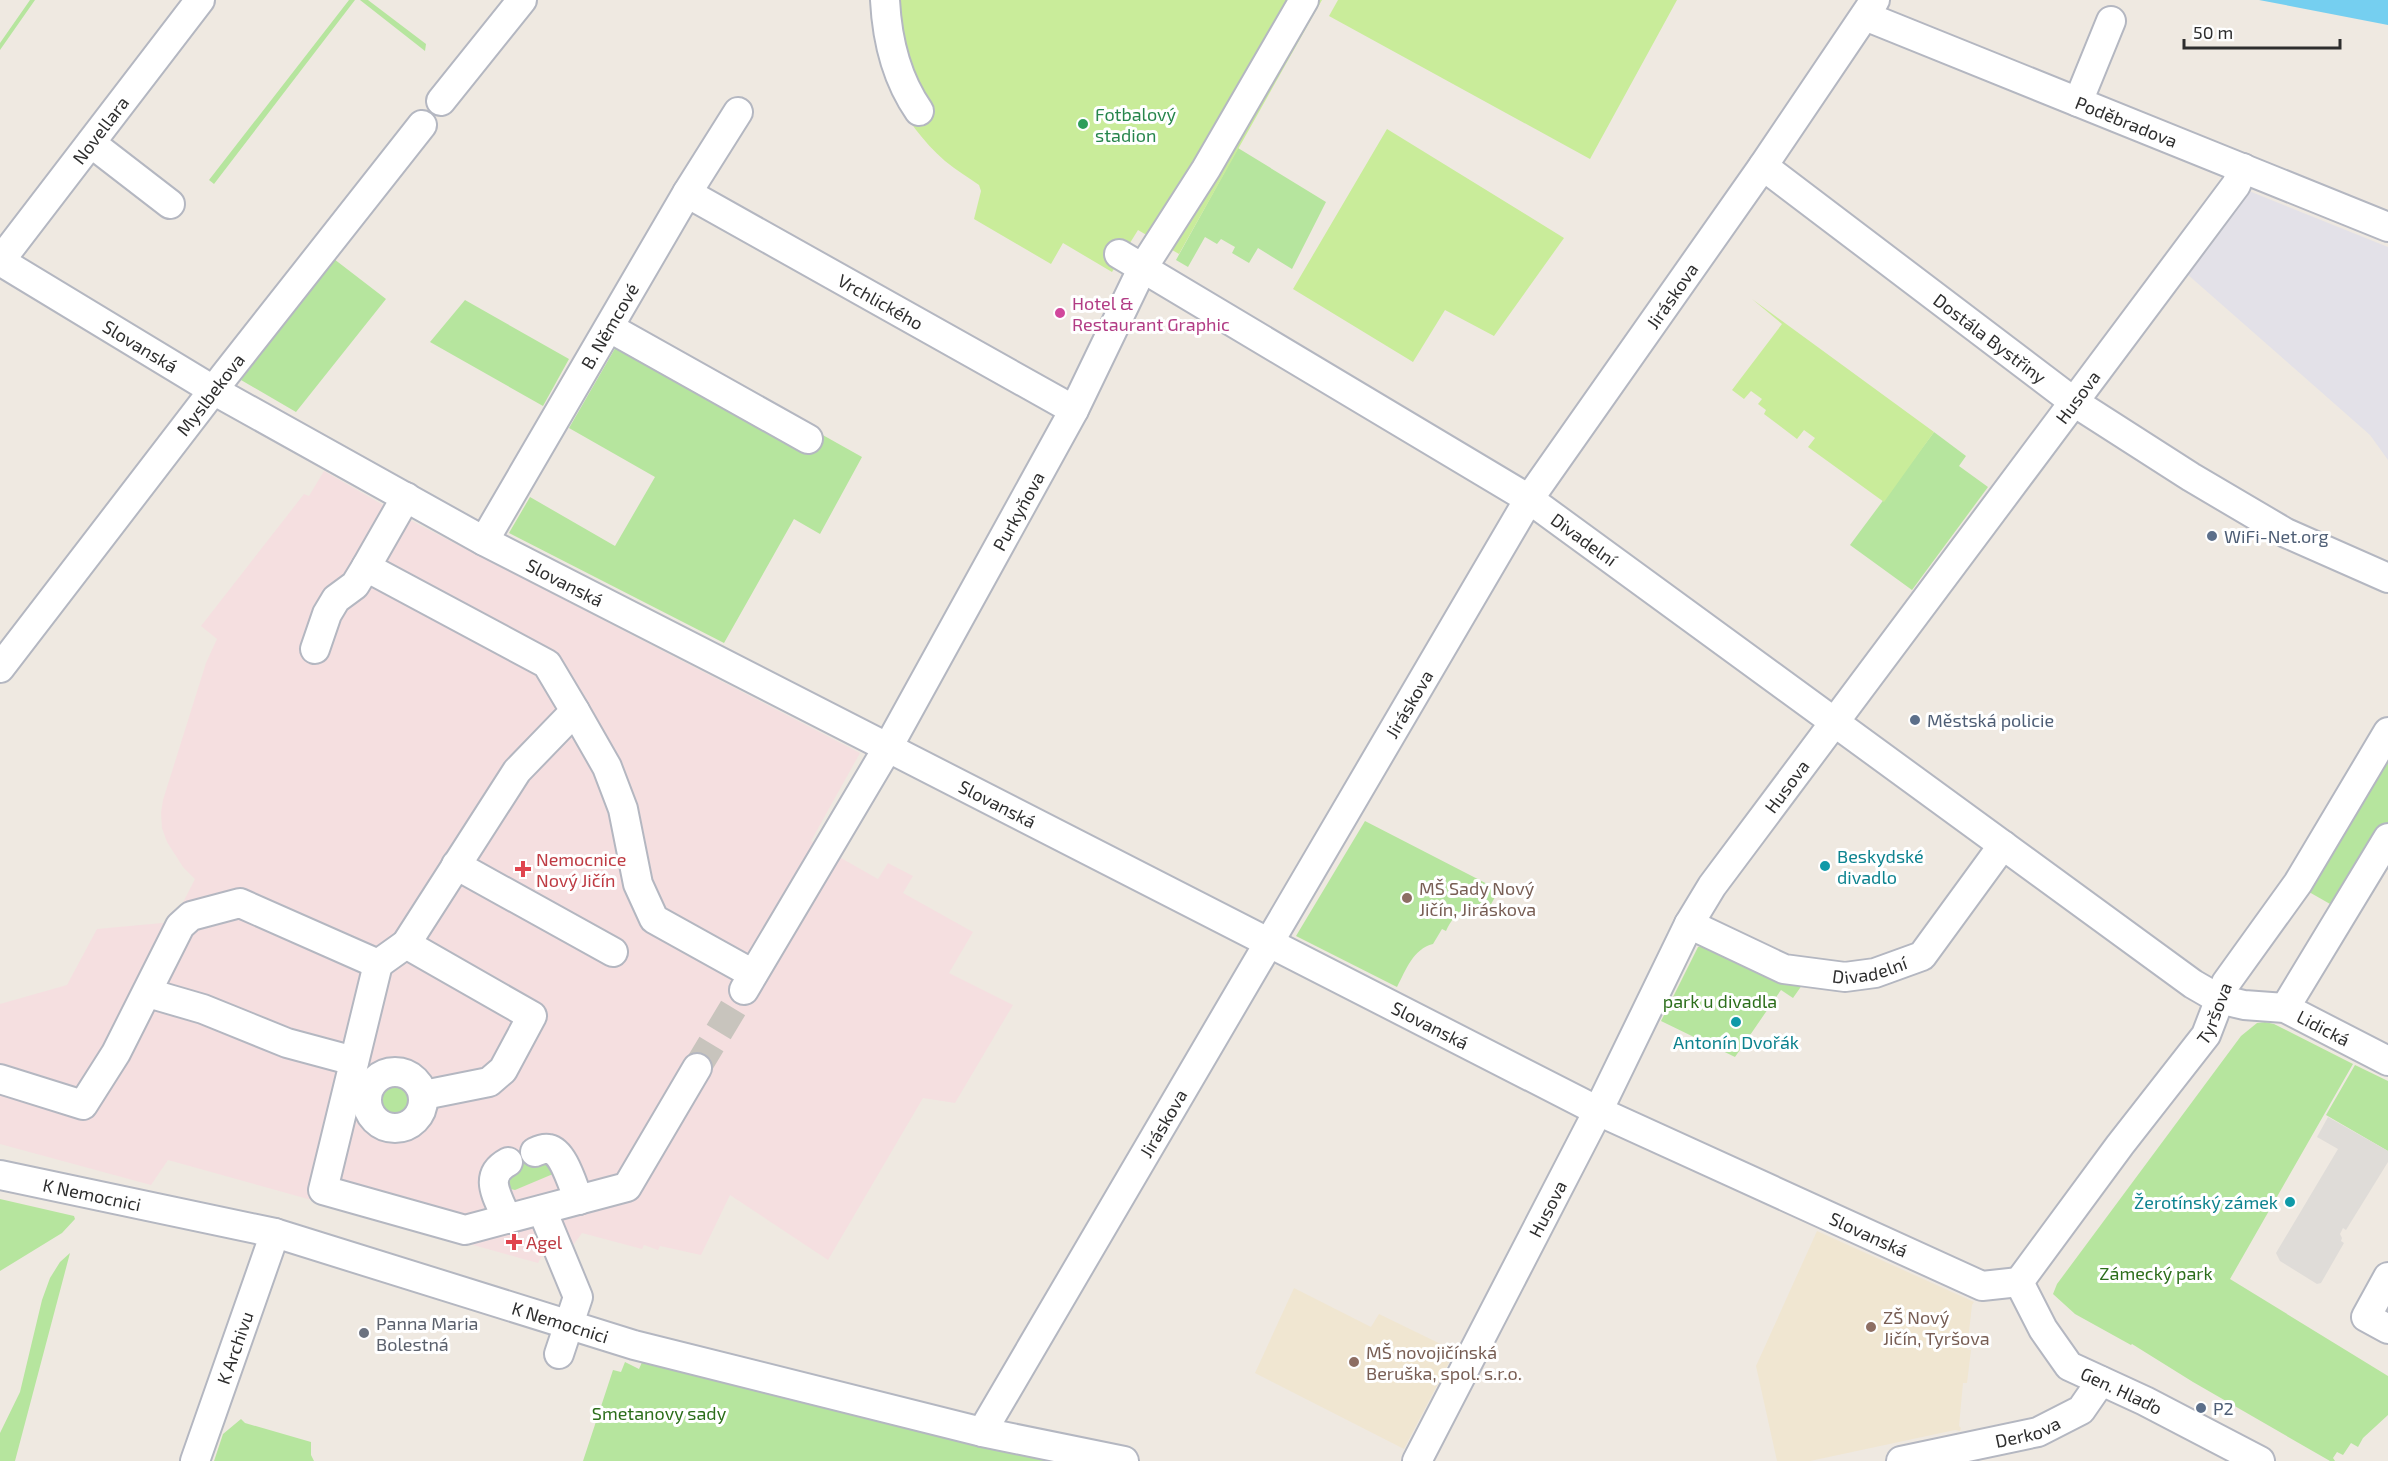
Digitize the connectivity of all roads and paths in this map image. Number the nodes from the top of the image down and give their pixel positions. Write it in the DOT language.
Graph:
graph roads {
  1 [pos="200,0"];
  2 [pos="522,0"];
  3 [pos="885,0"];
  4 [pos="1304,0"];
  5 [pos="1870,8"];
  6 [pos="2111,21"];
  7 [pos="441,101"];
  8 [pos="2078,102"];
  9 [pos="919,111"];
  10 [pos="738,112"];
  11 [pos="422,124"];
  12 [pos="91,143"];
  13 [pos="1763,166"];
  14 [pos="2243,168"];
  15 [pos="687,193"];
  16 [pos="170,204"];
  17 [pos="2388,227"];
  18 [pos="0,261"];
  19 [pos="1131,262"];
  20 [pos="610,328"];
  21 [pos="213,390"];
  22 [pos="2074,402"];
  23 [pos="1074,410"];
  24 [pos="808,439"];
  25 [pos="406,497"];
  26 [pos="1529,499"];
  27 [pos="484,541"];
  28 [pos="366,567"];
  29 [pos="2388,578"];
  30 [pos="315,649"];
  31 [pos="0,668"];
  32 [pos="575,711"];
  33 [pos="1834,721"];
  34 [pos="2388,732"];
  35 [pos="887,748"];
  36 [pos="2388,838"];
  37 [pos="2003,845"];
  38 [pos="456,865"];
  39 [pos="1689,924"];
  40 [pos="406,944"];
  41 [pos="1270,944"];
  42 [pos="613,952"];
  43 [pos="378,964"];
  44 [pos="148,993"];
  45 [pos="2219,999"];
  46 [pos="2285,1008"];
  47 [pos="2388,1061"];
  48 [pos="697,1068"];
  49 [pos="358,1073"];
  50 [pos="0,1079"];
  51 [pos="424,1095"];
  52 [pos="1598,1112"];
  53 [pos="535,1152"];
  54 [pos="508,1162"];
  55 [pos="0,1175"];
  56 [pos="579,1200"];
  57 [pos="542,1210"];
  58 [pos="507,1219"];
  59 [pos="275,1233"];
  60 [pos="2388,1277"];
  61 [pos="2019,1282"];
  62 [pos="569,1325"];
  63 [pos="2388,1329"];
  64 [pos="559,1354"];
  65 [pos="2101,1380"];
  66 [pos="982,1432"];
  67 [pos="195,1461"];
  68 [pos="1124,1461"];
  69 [pos="1417,1461"];
  70 [pos="1901,1461"];
  71 [pos="2260,1461"];
  1 -- 12 [label="street, Novellara"];
  2 -- 7 [label="street"];
  3 -- 9 [label="street"];
  4 -- 19 [label="street, Purkyňova"];
  5 -- 8 [label="street, Poděbradova"];
  5 -- 13 [label="street, Jiráskova"];
  6 -- 8 [label="street"];
  8 -- 14 [label="street, Poděbradova"];
  10 -- 15 [label="street, B. Němcové"];
  11 -- 21 [label="street, Myslbekova"];
  12 -- 16 [label="street"];
  12 -- 18 [label="street, Novellara"];
  13 -- 22 [label="street, Dostála Bystřiny"];
  13 -- 26 [label="street, Jiráskova"];
  14 -- 17 [label="street, Poděbradova"];
  14 -- 22 [label="street, Husova"];
  15 -- 20 [label="street, B. Němcové"];
  15 -- 23 [label="street, Vrchlického"];
  18 -- 21 [label="street, Slovanská"];
  19 -- 23 [label="street, Purkyňova"];
  19 -- 26 [label="street, Divadelní"];
  20 -- 24 [label="street"];
  20 -- 27 [label="street, B. Němcové"];
  21 -- 25 [label="street, Slovanská"];
  21 -- 31 [label="street, Myslbekova"];
  22 -- 29 [label="street, Dostála Bystřiny"];
  22 -- 33 [label="street, Husova"];
  23 -- 35 [label="street, Purkyňova"];
  25 -- 27 [label="street, Slovanská"];
  25 -- 28 [label="street"];
  26 -- 33 [label="street, Divadelní"];
  26 -- 41 [label="street, Jiráskova"];
  27 -- 35 [label="street, Slovanská"];
  28 -- 30 [label="street"];
  28 -- 32 [label="street"];
  32 -- 35 [label="street, Purkyňova"];
  32 -- 38 [label="street"];
  33 -- 37 [label="street, Divadelní"];
  33 -- 39 [label="street, Husova"];
  34 -- 45 [label="street, Tyršova"];
  35 -- 41 [label="street, Slovanská"];
  36 -- 46 [label="street"];
  37 -- 39 [label="street, Divadelní"];
  37 -- 45 [label="street, Divadelní"];
  38 -- 40 [label="street"];
  38 -- 42 [label="street"];
  39 -- 52 [label="street, Husova"];
  40 -- 43 [label="street"];
  40 -- 51 [label="street"];
  41 -- 52 [label="street, Slovanská"];
  41 -- 66 [label="street, Jiráskova"];
  43 -- 44 [label="street"];
  43 -- 49 [label="street"];
  44 -- 49 [label="street"];
  44 -- 50 [label="street"];
  45 -- 46 [label="street, Lidická"];
  45 -- 61 [label="street, Tyršova"];
  46 -- 47 [label="street, Lidická"];
  48 -- 56 [label="street"];
  49 -- 51 [label="street"];
  49 -- 51 [label="street"];
  49 -- 58 [label="street"];
  52 -- 61 [label="street, Slovanská"];
  52 -- 69 [label="street, Husova"];
  53 -- 56 [label="street"];
  54 -- 58 [label="street"];
  55 -- 59 [label="street, K Nemocnici"];
  56 -- 57 [label="street"];
  57 -- 58 [label="street"];
  57 -- 62 [label="street"];
  59 -- 62 [label="street, K Nemocnici"];
  59 -- 67 [label="street, K Archivu"];
  60 -- 63 [label="street"];
  61 -- 65 [label="street, Gen. Hlaďo"];
  62 -- 64 [label="street"];
  62 -- 66 [label="street, K Nemocnici"];
  65 -- 70 [label="street, Derkova"];
  65 -- 71 [label="street, Gen. Hlaďo"];
  66 -- 68 [label="street, K Nemocnici"];
}
